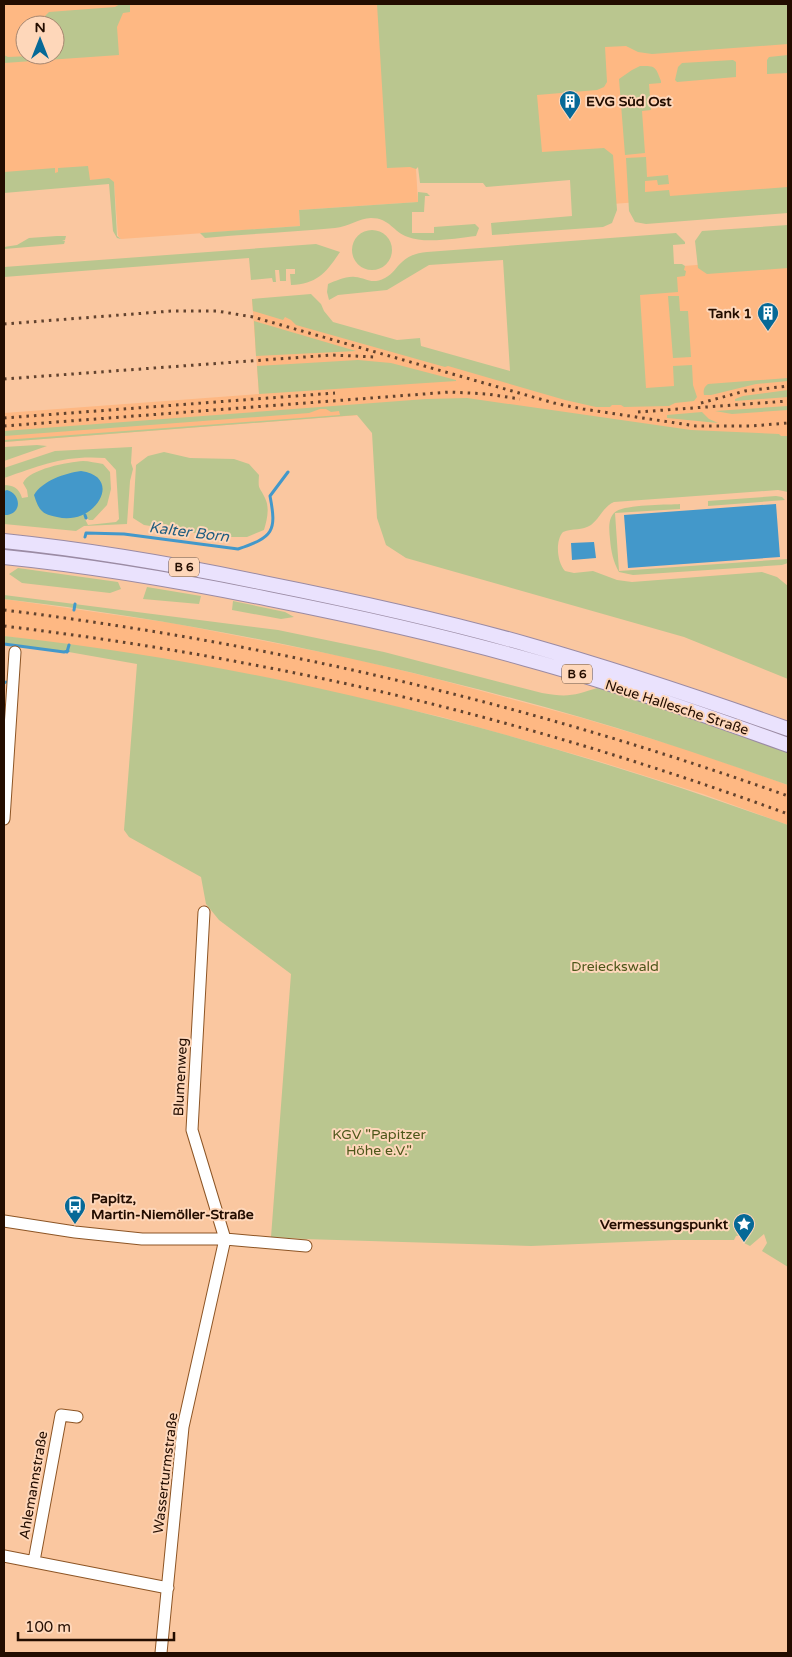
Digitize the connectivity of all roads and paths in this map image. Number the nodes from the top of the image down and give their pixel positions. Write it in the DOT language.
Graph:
graph roads {
  1 [pos="4,541"];
  2 [pos="4,557"];
  3 [pos="15,652"];
  4 [pos="788,729"];
  5 [pos="788,745"];
  6 [pos="4,819"];
  7 [pos="204,912"];
  8 [pos="4,1221"];
  9 [pos="225,1239"];
  10 [pos="306,1246"];
  11 [pos="48,1413"];
  12 [pos="61,1415"];
  13 [pos="77,1417"];
  14 [pos="4,1556"];
  15 [pos="34,1561"];
  16 [pos="168,1588"];
  17 [pos="160,1653"];
  1 -- 4 [label="main road, Neue Hallesche Straße / B 6"];
  2 -- 5 [label="main road, Neue Hallesche Straße / B 6"];
  3 -- 6 [label="street"];
  7 -- 9 [label="street, Blumenweg"];
  8 -- 9 [label="street"];
  9 -- 10 [label="street"];
  9 -- 16 [label="street, Wasserturmstraße"];
  11 -- 12 [label="street, Ahlemannstraße"];
  12 -- 13 [label="street, Ahlemannstraße"];
  12 -- 15 [label="street, Ahlemannstraße"];
  14 -- 15 [label="street, Ahlemannstraße"];
  15 -- 16 [label="street, Ahlemannstraße"];
  16 -- 17 [label="street, Wasserturmstraße"];
}
